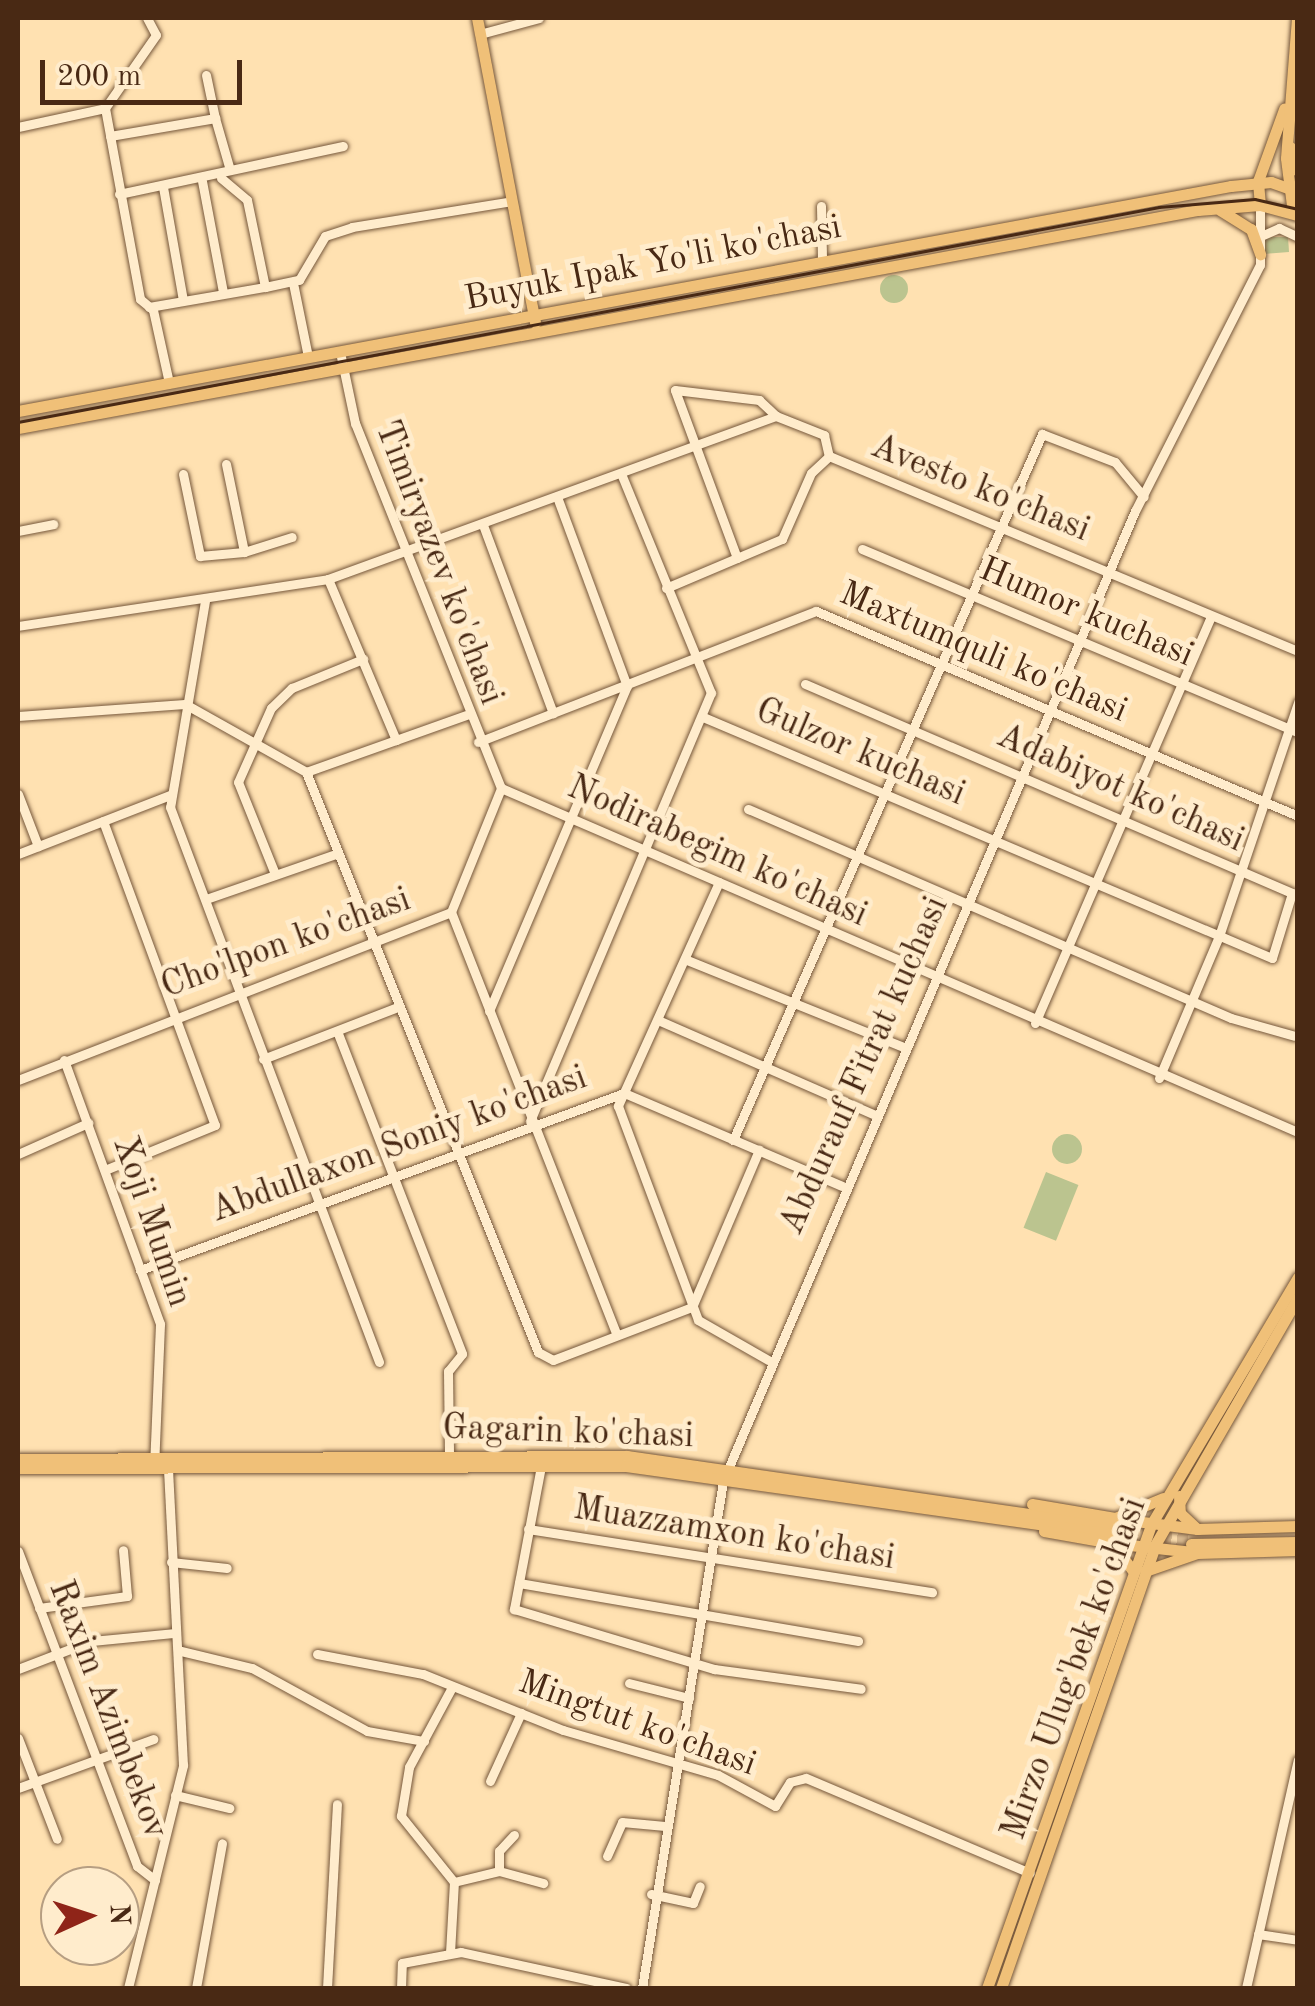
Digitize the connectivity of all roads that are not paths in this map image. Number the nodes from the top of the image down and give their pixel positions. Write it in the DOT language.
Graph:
graph roads {
  1 [pos="146,18"];
  2 [pos="477,18"];
  3 [pos="539,18"];
  4 [pos="1297,18"];
  5 [pos="480,34"];
  6 [pos="206,75"];
  7 [pos="1288,97"];
  8 [pos="105,108"];
  9 [pos="214,118"];
  10 [pos="18,127"];
  11 [pos="110,136"];
  12 [pos="1272,139"];
  13 [pos="343,146"];
  14 [pos="1264,164"];
  15 [pos="230,170"];
  16 [pos="1292,171"];
  17 [pos="221,178"];
  18 [pos="1258,181"];
  19 [pos="202,182"];
  20 [pos="1231,186"];
  21 [pos="163,188"];
  22 [pos="1293,190"];
  23 [pos="120,194"];
  24 [pos="512,201"];
  25 [pos="1260,205"];
  26 [pos="822,206"];
  27 [pos="1216,209"];
  28 [pos="1295,214"];
  29 [pos="1298,234"];
  30 [pos="1260,237"];
  31 [pos="1260,254"];
  32 [pos="822,260"];
  33 [pos="293,284"];
  34 [pos="264,287"];
  35 [pos="223,292"];
  36 [pos="183,300"];
  37 [pos="149,307"];
  38 [pos="534,316"];
  39 [pos="536,330"];
  40 [pos="340,352"];
  41 [pos="308,358"];
  42 [pos="342,365"];
  43 [pos="169,383"];
  44 [pos="18,412"];
  45 [pos="776,416"];
  46 [pos="18,428"];
  47 [pos="691,449"];
  48 [pos="828,456"];
  49 [pos="226,464"];
  50 [pos="183,474"];
  51 [pos="622,476"];
  52 [pos="558,496"];
  53 [pos="1144,497"];
  54 [pos="53,524"];
  55 [pos="483,525"];
  56 [pos="1003,528"];
  57 [pos="18,531"];
  58 [pos="292,537"];
  59 [pos="862,549"];
  60 [pos="244,552"];
  61 [pos="406,555"];
  62 [pos="737,558"];
  63 [pos="1111,572"];
  64 [pos="328,579"];
  65 [pos="666,588"];
  66 [pos="973,594"];
  67 [pos="205,601"];
  68 [pos="1211,616"];
  69 [pos="18,626"];
  70 [pos="1081,639"];
  71 [pos="1298,651"];
  72 [pos="363,658"];
  73 [pos="697,658"];
  74 [pos="946,663"];
  75 [pos="1181,683"];
  76 [pos="805,684"];
  77 [pos="627,686"];
  78 [pos="1298,702"];
  79 [pos="186,704"];
  80 [pos="1051,708"];
  81 [pos="554,713"];
  82 [pos="466,715"];
  83 [pos="18,716"];
  84 [pos="703,717"];
  85 [pos="916,730"];
  86 [pos="1293,730"];
  87 [pos="396,740"];
  88 [pos="478,742"];
  89 [pos="256,744"];
  90 [pos="1151,755"];
  91 [pos="306,772"];
  92 [pos="1023,774"];
  93 [pos="500,788"];
  94 [pos="888,792"];
  95 [pos="18,794"];
  96 [pos="170,795"];
  97 [pos="1263,801"];
  98 [pos="748,809"];
  99 [pos="1298,816"];
  100 [pos="578,820"];
  101 [pos="1121,820"];
  102 [pos="103,821"];
  103 [pos="994,841"];
  104 [pos="38,846"];
  105 [pos="643,848"];
  106 [pos="18,854"];
  107 [pos="336,854"];
  108 [pos="859,855"];
  109 [pos="275,874"];
  110 [pos="1241,874"];
  111 [pos="719,882"];
  112 [pos="1097,884"];
  113 [pos="206,899"];
  114 [pos="966,904"];
  115 [pos="451,912"];
  116 [pos="828,930"];
  117 [pos="1219,936"];
  118 [pos="373,942"];
  119 [pos="1067,948"];
  120 [pos="687,960"];
  121 [pos="934,977"];
  122 [pos="238,990"];
  123 [pos="1192,1000"];
  124 [pos="796,1006"];
  125 [pos="398,1007"];
  126 [pos="489,1011"];
  127 [pos="176,1015"];
  128 [pos="660,1021"];
  129 [pos="1035,1023"];
  130 [pos="337,1031"];
  131 [pos="1295,1036"];
  132 [pos="906,1048"];
  133 [pos="64,1060"];
  134 [pos="264,1060"];
  135 [pos="769,1068"];
  136 [pos="1159,1078"];
  137 [pos="18,1080"];
  138 [pos="624,1092"];
  139 [pos="875,1115"];
  140 [pos="530,1121"];
  141 [pos="88,1123"];
  142 [pos="1298,1132"];
  143 [pos="733,1140"];
  144 [pos="759,1150"];
  145 [pos="458,1152"];
  146 [pos="18,1154"];
  147 [pos="105,1170"];
  148 [pos="391,1174"];
  149 [pos="842,1186"];
  150 [pos="315,1206"];
  151 [pos="140,1270"];
  152 [pos="1298,1277"];
  153 [pos="1298,1296"];
  154 [pos="692,1307"];
  155 [pos="616,1335"];
  156 [pos="768,1360"];
  157 [pos="378,1362"];
  158 [pos="450,1454"];
  159 [pos="18,1459"];
  160 [pos="161,1462"];
  161 [pos="540,1466"];
  162 [pos="18,1468"];
  163 [pos="730,1468"];
  164 [pos="724,1481"];
  165 [pos="1173,1495"];
  166 [pos="945,1502"];
  167 [pos="528,1529"];
  168 [pos="1156,1529"];
  169 [pos="1112,1530"];
  170 [pos="1298,1530"];
  171 [pos="1194,1540"];
  172 [pos="1298,1542"];
  173 [pos="1149,1544"];
  174 [pos="123,1550"];
  175 [pos="1298,1550"];
  176 [pos="18,1554"];
  177 [pos="713,1561"];
  178 [pos="171,1562"];
  179 [pos="227,1568"];
  180 [pos="1139,1571"];
  181 [pos="519,1583"];
  182 [pos="932,1592"];
  183 [pos="39,1608"];
  184 [pos="707,1615"];
  185 [pos="174,1632"];
  186 [pos="858,1641"];
  187 [pos="181,1651"];
  188 [pos="57,1654"];
  189 [pos="317,1654"];
  190 [pos="695,1664"];
  191 [pos="18,1669"];
  192 [pos="630,1683"];
  193 [pos="452,1688"];
  194 [pos="861,1689"];
  195 [pos="689,1698"];
  196 [pos="521,1713"];
  197 [pos="18,1738"];
  198 [pos="152,1739"];
  199 [pos="424,1740"];
  200 [pos="97,1757"];
  201 [pos="1298,1760"];
  202 [pos="682,1762"];
  203 [pos="35,1781"];
  204 [pos="490,1781"];
  205 [pos="18,1788"];
  206 [pos="176,1795"];
  207 [pos="1294,1795"];
  208 [pos="337,1804"];
  209 [pos="229,1808"];
  210 [pos="666,1826"];
  211 [pos="514,1835"];
  212 [pos="57,1839"];
  213 [pos="222,1842"];
  214 [pos="607,1856"];
  215 [pos="500,1871"];
  216 [pos="1030,1874"];
  217 [pos="155,1880"];
  218 [pos="454,1882"];
  219 [pos="543,1882"];
  220 [pos="700,1886"];
  221 [pos="651,1894"];
  222 [pos="1258,1934"];
  223 [pos="1298,1940"];
  224 [pos="450,1952"];
  225 [pos="128,1988"];
  226 [pos="196,1988"];
  227 [pos="327,1988"];
  228 [pos="401,1988"];
  229 [pos="626,1988"];
  230 [pos="642,1988"];
  231 [pos="987,1988"];
  232 [pos="1001,1988"];
  233 [pos="1246,1988"];
  1 -- 8 [label="street"];
  2 -- 5 [label="main road"];
  3 -- 5 [label="street"];
  4 -- 7 [label="main road"];
  5 -- 24 [label="main road"];
  6 -- 9 [label="street"];
  7 -- 12 [label="main road"];
  7 -- 16 [label="main road"];
  8 -- 10 [label="street"];
  8 -- 11 [label="street"];
  9 -- 11 [label="street"];
  9 -- 15 [label="street"];
  11 -- 23 [label="street"];
  12 -- 14 [label="main road"];
  12 -- 20 [label="main road"];
  13 -- 15 [label="street"];
  14 -- 16 [label="main road"];
  14 -- 18 [label="main road"];
  15 -- 17 [label="street"];
  16 -- 22 [label="main road"];
  17 -- 19 [label="street"];
  17 -- 34 [label="street"];
  18 -- 20 [label="main road, Buyuk Ipak Yo'li ko'chasi"];
  18 -- 22 [label="main road, Buyuk Ipak Yo'li ko'chasi"];
  18 -- 25 [label="main road"];
  19 -- 21 [label="street"];
  19 -- 35 [label="street"];
  20 -- 32 [label="main road, Buyuk Ipak Yo'li ko'chasi"];
  21 -- 23 [label="street"];
  21 -- 36 [label="street"];
  22 -- 28 [label="main road"];
  23 -- 37 [label="street"];
  24 -- 33 [label="street"];
  24 -- 38 [label="main road"];
  25 -- 27 [label="main road, Buyuk Ipak Yo'li ko'chasi"];
  25 -- 28 [label="main road, Buyuk Ipak Yo'li ko'chasi"];
  25 -- 30 [label="street, Abdurauf Fitrat kuchasi"];
  26 -- 32 [label="street"];
  27 -- 31 [label="main road"];
  27 -- 39 [label="main road, Buyuk Ipak Yo'li ko'chasi"];
  28 -- 29 [label="street"];
  29 -- 30 [label="street"];
  30 -- 31 [label="street, Abdurauf Fitrat kuchasi"];
  31 -- 53 [label="street, Abdurauf Fitrat kuchasi"];
  32 -- 38 [label="main road, Buyuk Ipak Yo'li ko'chasi"];
  33 -- 34 [label="street"];
  33 -- 41 [label="street"];
  34 -- 35 [label="street"];
  35 -- 36 [label="street"];
  36 -- 37 [label="street"];
  37 -- 43 [label="street"];
  38 -- 39 [label="main road"];
  38 -- 40 [label="main road, Buyuk Ipak Yo'li ko'chasi"];
  39 -- 42 [label="main road, Buyuk Ipak Yo'li ko'chasi"];
  40 -- 41 [label="main road, Buyuk Ipak Yo'li ko'chasi"];
  40 -- 42 [label="street, Timiryazev ko'chasi"];
  41 -- 43 [label="main road, Buyuk Ipak Yo'li ko'chasi"];
  42 -- 46 [label="main road, Buyuk Ipak Yo'li ko'chasi"];
  42 -- 61 [label="street, Timiryazev ko'chasi"];
  43 -- 44 [label="main road, Buyuk Ipak Yo'li ko'chasi"];
  45 -- 47 [label="street"];
  45 -- 47 [label="street"];
  45 -- 48 [label="street"];
  47 -- 51 [label="street"];
  47 -- 62 [label="street"];
  48 -- 56 [label="street, Avesto ko'chasi"];
  48 -- 62 [label="street"];
  49 -- 60 [label="street"];
  50 -- 60 [label="street"];
  51 -- 52 [label="street"];
  51 -- 65 [label="street"];
  52 -- 55 [label="street"];
  52 -- 77 [label="street"];
  53 -- 56 [label="street"];
  53 -- 63 [label="street, Abdurauf Fitrat kuchasi"];
  54 -- 57 [label="street"];
  55 -- 61 [label="street"];
  55 -- 81 [label="street"];
  56 -- 63 [label="street, Avesto ko'chasi"];
  56 -- 66 [label="street"];
  58 -- 60 [label="street"];
  59 -- 66 [label="street, Humor kuchasi"];
  61 -- 64 [label="street"];
  61 -- 82 [label="street, Timiryazev ko'chasi"];
  62 -- 65 [label="street"];
  63 -- 68 [label="street, Avesto ko'chasi"];
  63 -- 70 [label="street, Abdurauf Fitrat kuchasi"];
  64 -- 67 [label="street"];
  64 -- 72 [label="street"];
  65 -- 73 [label="street"];
  66 -- 70 [label="street, Humor kuchasi"];
  66 -- 74 [label="street"];
  67 -- 69 [label="street"];
  67 -- 79 [label="street"];
  68 -- 71 [label="street, Avesto ko'chasi"];
  68 -- 75 [label="street"];
  70 -- 75 [label="street, Humor kuchasi"];
  70 -- 80 [label="street, Abdurauf Fitrat kuchasi"];
  72 -- 87 [label="street"];
  72 -- 89 [label="street"];
  73 -- 74 [label="street, Maxtumquli ko'chasi"];
  73 -- 77 [label="street, Maxtumquli ko'chasi"];
  73 -- 84 [label="street"];
  74 -- 80 [label="street, Maxtumquli ko'chasi"];
  74 -- 85 [label="street"];
  75 -- 86 [label="street, Humor kuchasi"];
  75 -- 90 [label="street"];
  76 -- 85 [label="street, Adabiyot ko'chasi"];
  77 -- 81 [label="street, Maxtumquli ko'chasi"];
  77 -- 100 [label="street"];
  78 -- 86 [label="street"];
  79 -- 83 [label="street"];
  79 -- 89 [label="street"];
  79 -- 96 [label="street"];
  80 -- 90 [label="street, Maxtumquli ko'chasi"];
  80 -- 92 [label="street, Abdurauf Fitrat kuchasi"];
  81 -- 88 [label="street, Maxtumquli ko'chasi"];
  82 -- 87 [label="street"];
  82 -- 88 [label="street, Timiryazev ko'chasi"];
  84 -- 94 [label="street, Gulzor kuchasi"];
  84 -- 105 [label="street"];
  85 -- 92 [label="street, Adabiyot ko'chasi"];
  85 -- 94 [label="street"];
  86 -- 97 [label="street"];
  87 -- 91 [label="street"];
  88 -- 93 [label="street, Timiryazev ko'chasi"];
  89 -- 91 [label="street"];
  89 -- 109 [label="street"];
  90 -- 97 [label="street, Maxtumquli ko'chasi"];
  90 -- 101 [label="street"];
  91 -- 107 [label="street"];
  92 -- 101 [label="street, Adabiyot ko'chasi"];
  92 -- 103 [label="street, Abdurauf Fitrat kuchasi"];
  93 -- 100 [label="street, Nodirabegim ko'chasi"];
  93 -- 115 [label="street, Cho'lpon ko'chasi"];
  94 -- 103 [label="street, Gulzor kuchasi"];
  94 -- 108 [label="street"];
  95 -- 104 [label="street"];
  96 -- 102 [label="street"];
  96 -- 113 [label="street"];
  97 -- 99 [label="street, Maxtumquli ko'chasi"];
  97 -- 110 [label="street"];
  98 -- 108 [label="street"];
  100 -- 105 [label="street, Nodirabegim ko'chasi"];
  100 -- 126 [label="street"];
  101 -- 110 [label="street, Adabiyot ko'chasi"];
  101 -- 112 [label="street"];
  102 -- 104 [label="street"];
  102 -- 127 [label="street"];
  103 -- 112 [label="street, Adabiyot ko'chasi"];
  103 -- 114 [label="street, Abdurauf Fitrat kuchasi"];
  104 -- 106 [label="street"];
  105 -- 111 [label="street, Nodirabegim ko'chasi"];
  105 -- 140 [label="street"];
  107 -- 109 [label="street"];
  107 -- 118 [label="street"];
  108 -- 114 [label="street"];
  108 -- 116 [label="street"];
  109 -- 113 [label="street"];
  110 -- 117 [label="street"];
  110 -- 117 [label="street, Adabiyot ko'chasi"];
  111 -- 116 [label="street, Nodirabegim ko'chasi"];
  111 -- 120 [label="street"];
  112 -- 117 [label="street, Adabiyot ko'chasi"];
  112 -- 119 [label="street"];
  113 -- 122 [label="street"];
  114 -- 119 [label="street"];
  114 -- 121 [label="street, Abdurauf Fitrat kuchasi"];
  115 -- 118 [label="street, Cho'lpon ko'chasi"];
  115 -- 126 [label="street"];
  116 -- 121 [label="street, Nodirabegim ko'chasi"];
  116 -- 124 [label="street"];
  117 -- 123 [label="street"];
  118 -- 122 [label="street, Cho'lpon ko'chasi"];
  118 -- 125 [label="street"];
  119 -- 123 [label="street"];
  119 -- 129 [label="street"];
  120 -- 124 [label="street"];
  120 -- 128 [label="street"];
  121 -- 129 [label="street, Nodirabegim ko'chasi"];
  121 -- 132 [label="street, Abdurauf Fitrat kuchasi"];
  122 -- 127 [label="street, Cho'lpon ko'chasi"];
  122 -- 134 [label="street"];
  123 -- 131 [label="street"];
  123 -- 136 [label="street"];
  124 -- 132 [label="street"];
  124 -- 135 [label="street"];
  125 -- 130 [label="street"];
  125 -- 145 [label="street"];
  126 -- 140 [label="street"];
  127 -- 133 [label="street, Cho'lpon ko'chasi"];
  127 -- 147 [label="street"];
  128 -- 135 [label="street"];
  128 -- 138 [label="street"];
  129 -- 136 [label="street, Nodirabegim ko'chasi"];
  130 -- 134 [label="street"];
  130 -- 148 [label="street"];
  132 -- 139 [label="street, Abdurauf Fitrat kuchasi"];
  133 -- 137 [label="street, Cho'lpon ko'chasi"];
  133 -- 141 [label="street, Xoji Mumin"];
  134 -- 150 [label="street"];
  135 -- 139 [label="street"];
  135 -- 143 [label="street"];
  136 -- 142 [label="street, Nodirabegim ko'chasi"];
  138 -- 140 [label="street, Abdullaxon Soniy ko'chasi"];
  138 -- 143 [label="street, Abdullaxon Soniy ko'chasi"];
  138 -- 154 [label="street"];
  139 -- 149 [label="street, Abdurauf Fitrat kuchasi"];
  140 -- 145 [label="street, Abdullaxon Soniy ko'chasi"];
  140 -- 155 [label="street"];
  141 -- 146 [label="street"];
  141 -- 147 [label="street, Xoji Mumin"];
  143 -- 144 [label="street, Abdullaxon Soniy ko'chasi"];
  144 -- 149 [label="street, Abdullaxon Soniy ko'chasi"];
  144 -- 154 [label="street"];
  145 -- 148 [label="street, Abdullaxon Soniy ko'chasi"];
  145 -- 155 [label="street"];
  147 -- 151 [label="street, Xoji Mumin"];
  148 -- 150 [label="street, Abdullaxon Soniy ko'chasi"];
  148 -- 158 [label="street"];
  149 -- 156 [label="street, Abdurauf Fitrat kuchasi"];
  150 -- 151 [label="street, Abdullaxon Soniy ko'chasi"];
  150 -- 157 [label="street"];
  151 -- 160 [label="street, Xoji Mumin"];
  152 -- 165 [label="main road, Mirzo Ulug'bek ko'chasi"];
  153 -- 165 [label="main road, Mirzo Ulug'bek ko'chasi"];
  154 -- 155 [label="street"];
  154 -- 156 [label="street"];
  156 -- 163 [label="street, Abdurauf Fitrat kuchasi"];
  158 -- 160 [label="main road, Gagarin ko'chasi"];
  158 -- 163 [label="main road, Gagarin ko'chasi"];
  159 -- 160 [label="main road, Gagarin ko'chasi"];
  160 -- 161 [label="main road, Gagarin ko'chasi"];
  160 -- 162 [label="main road, Gagarin ko'chasi"];
  160 -- 178 [label="street, Xoji Mumin"];
  161 -- 164 [label="main road, Gagarin ko'chasi"];
  161 -- 167 [label="street"];
  163 -- 164 [label="street, Abdurauf Fitrat kuchasi"];
  163 -- 166 [label="main road, Gagarin ko'chasi"];
  164 -- 166 [label="main road, Gagarin ko'chasi"];
  164 -- 177 [label="street, Abdurauf Fitrat kuchasi"];
  165 -- 168 [label="main road, Mirzo Ulug'bek ko'chasi"];
  165 -- 169 [label="main road"];
  165 -- 171 [label="main road"];
  166 -- 169 [label="main road, Gagarin ko'chasi"];
  167 -- 177 [label="street, Muazzamxon ko'chasi"];
  167 -- 181 [label="street"];
  168 -- 169 [label="main road"];
  168 -- 171 [label="main road"];
  168 -- 173 [label="main road, Mirzo Ulug'bek ko'chasi"];
  169 -- 173 [label="main road"];
  169 -- 180 [label="main road"];
  170 -- 171 [label="main road"];
  171 -- 172 [label="main road"];
  171 -- 173 [label="main road"];
  171 -- 175 [label="main road"];
  171 -- 180 [label="main road"];
  173 -- 180 [label="main road, Mirzo Ulug'bek ko'chasi"];
  174 -- 183 [label="street"];
  176 -- 183 [label="street, Raxim Azimbekov"];
  177 -- 182 [label="street, Muazzamxon ko'chasi"];
  177 -- 184 [label="street, Abdurauf Fitrat kuchasi"];
  178 -- 179 [label="street"];
  178 -- 185 [label="street, Xoji Mumin"];
  180 -- 216 [label="main road, Mirzo Ulug'bek ko'chasi"];
  180 -- 232 [label="main road, Mirzo Ulug'bek ko'chasi"];
  181 -- 184 [label="street"];
  181 -- 190 [label="street"];
  183 -- 188 [label="street, Raxim Azimbekov"];
  184 -- 186 [label="street"];
  184 -- 190 [label="street, Abdurauf Fitrat kuchasi"];
  185 -- 187 [label="street, Xoji Mumin"];
  185 -- 188 [label="street"];
  187 -- 199 [label="street"];
  187 -- 206 [label="street"];
  188 -- 191 [label="street"];
  188 -- 200 [label="street, Raxim Azimbekov"];
  189 -- 193 [label="street, Mingtut ko'chasi"];
  190 -- 194 [label="street"];
  190 -- 195 [label="street, Abdurauf Fitrat kuchasi"];
  192 -- 195 [label="street"];
  193 -- 196 [label="street, Mingtut ko'chasi"];
  193 -- 199 [label="street"];
  195 -- 202 [label="street, Abdurauf Fitrat kuchasi"];
  196 -- 202 [label="street, Mingtut ko'chasi"];
  196 -- 204 [label="street"];
  197 -- 203 [label="street"];
  198 -- 200 [label="street"];
  199 -- 218 [label="street"];
  200 -- 203 [label="street"];
  200 -- 217 [label="street, Raxim Azimbekov"];
  201 -- 207 [label="street"];
  202 -- 210 [label="street, Abdurauf Fitrat kuchasi"];
  202 -- 216 [label="street, Mingtut ko'chasi"];
  203 -- 205 [label="street"];
  203 -- 212 [label="street"];
  206 -- 209 [label="street"];
  206 -- 217 [label="street"];
  207 -- 222 [label="street"];
  208 -- 227 [label="street"];
  210 -- 214 [label="street"];
  210 -- 221 [label="street, Abdurauf Fitrat kuchasi"];
  211 -- 215 [label="street"];
  213 -- 226 [label="street"];
  215 -- 218 [label="street"];
  215 -- 219 [label="street"];
  216 -- 231 [label="main road, Mirzo Ulug'bek ko'chasi"];
  217 -- 225 [label="street"];
  218 -- 224 [label="street"];
  220 -- 221 [label="street"];
  221 -- 230 [label="street, Abdurauf Fitrat kuchasi"];
  222 -- 223 [label="street"];
  222 -- 233 [label="street"];
  224 -- 228 [label="street"];
  224 -- 229 [label="street"];
}
